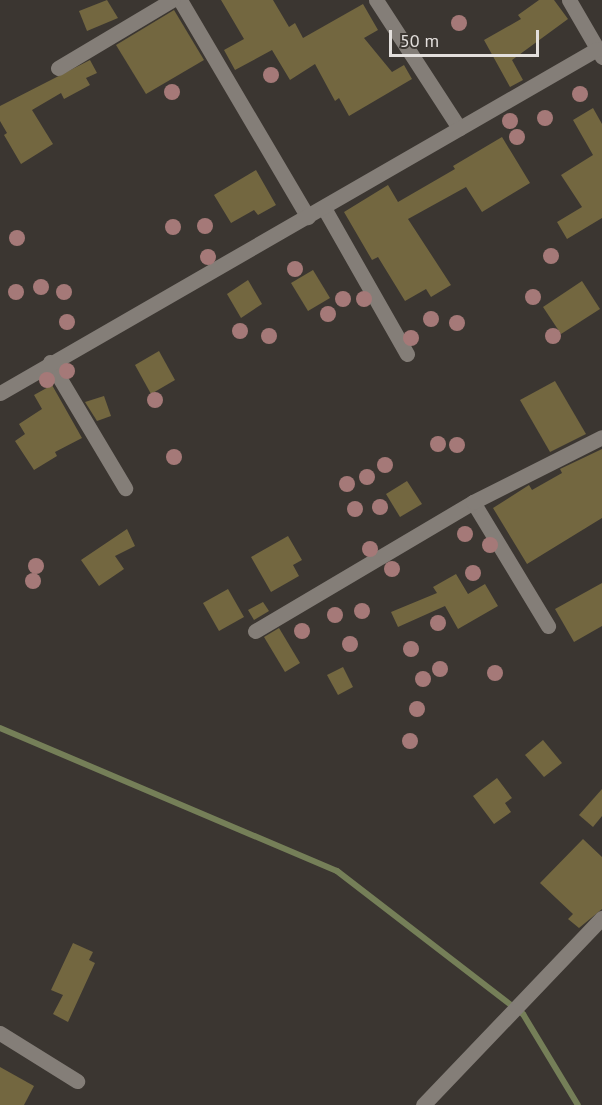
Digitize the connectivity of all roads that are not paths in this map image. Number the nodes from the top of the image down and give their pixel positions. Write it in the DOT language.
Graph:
graph roads {
  1 [pos="172,0"];
  2 [pos="180,0"];
  3 [pos="376,0"];
  4 [pos="569,0"];
  5 [pos="600,53"];
  6 [pos="58,68"];
  7 [pos="459,128"];
  8 [pos="324,208"];
  9 [pos="308,217"];
  10 [pos="407,354"];
  11 [pos="50,362"];
  12 [pos="0,393"];
  13 [pos="602,437"];
  14 [pos="125,488"];
  15 [pos="472,502"];
  16 [pos="548,626"];
  17 [pos="255,631"];
  18 [pos="602,918"];
  19 [pos="0,1034"];
  20 [pos="77,1081"];
  21 [pos="423,1105"];
  1 -- 6 [label="street"];
  2 -- 9 [label="street"];
  3 -- 7 [label="street"];
  4 -- 5 [label="street"];
  5 -- 7 [label="street"];
  7 -- 8 [label="street"];
  8 -- 9 [label="street"];
  8 -- 10 [label="street"];
  9 -- 11 [label="street"];
  11 -- 12 [label="street"];
  11 -- 14 [label="street"];
  13 -- 15 [label="street"];
  15 -- 16 [label="street"];
  15 -- 17 [label="street"];
  18 -- 21 [label="street"];
  19 -- 20 [label="street"];
}
